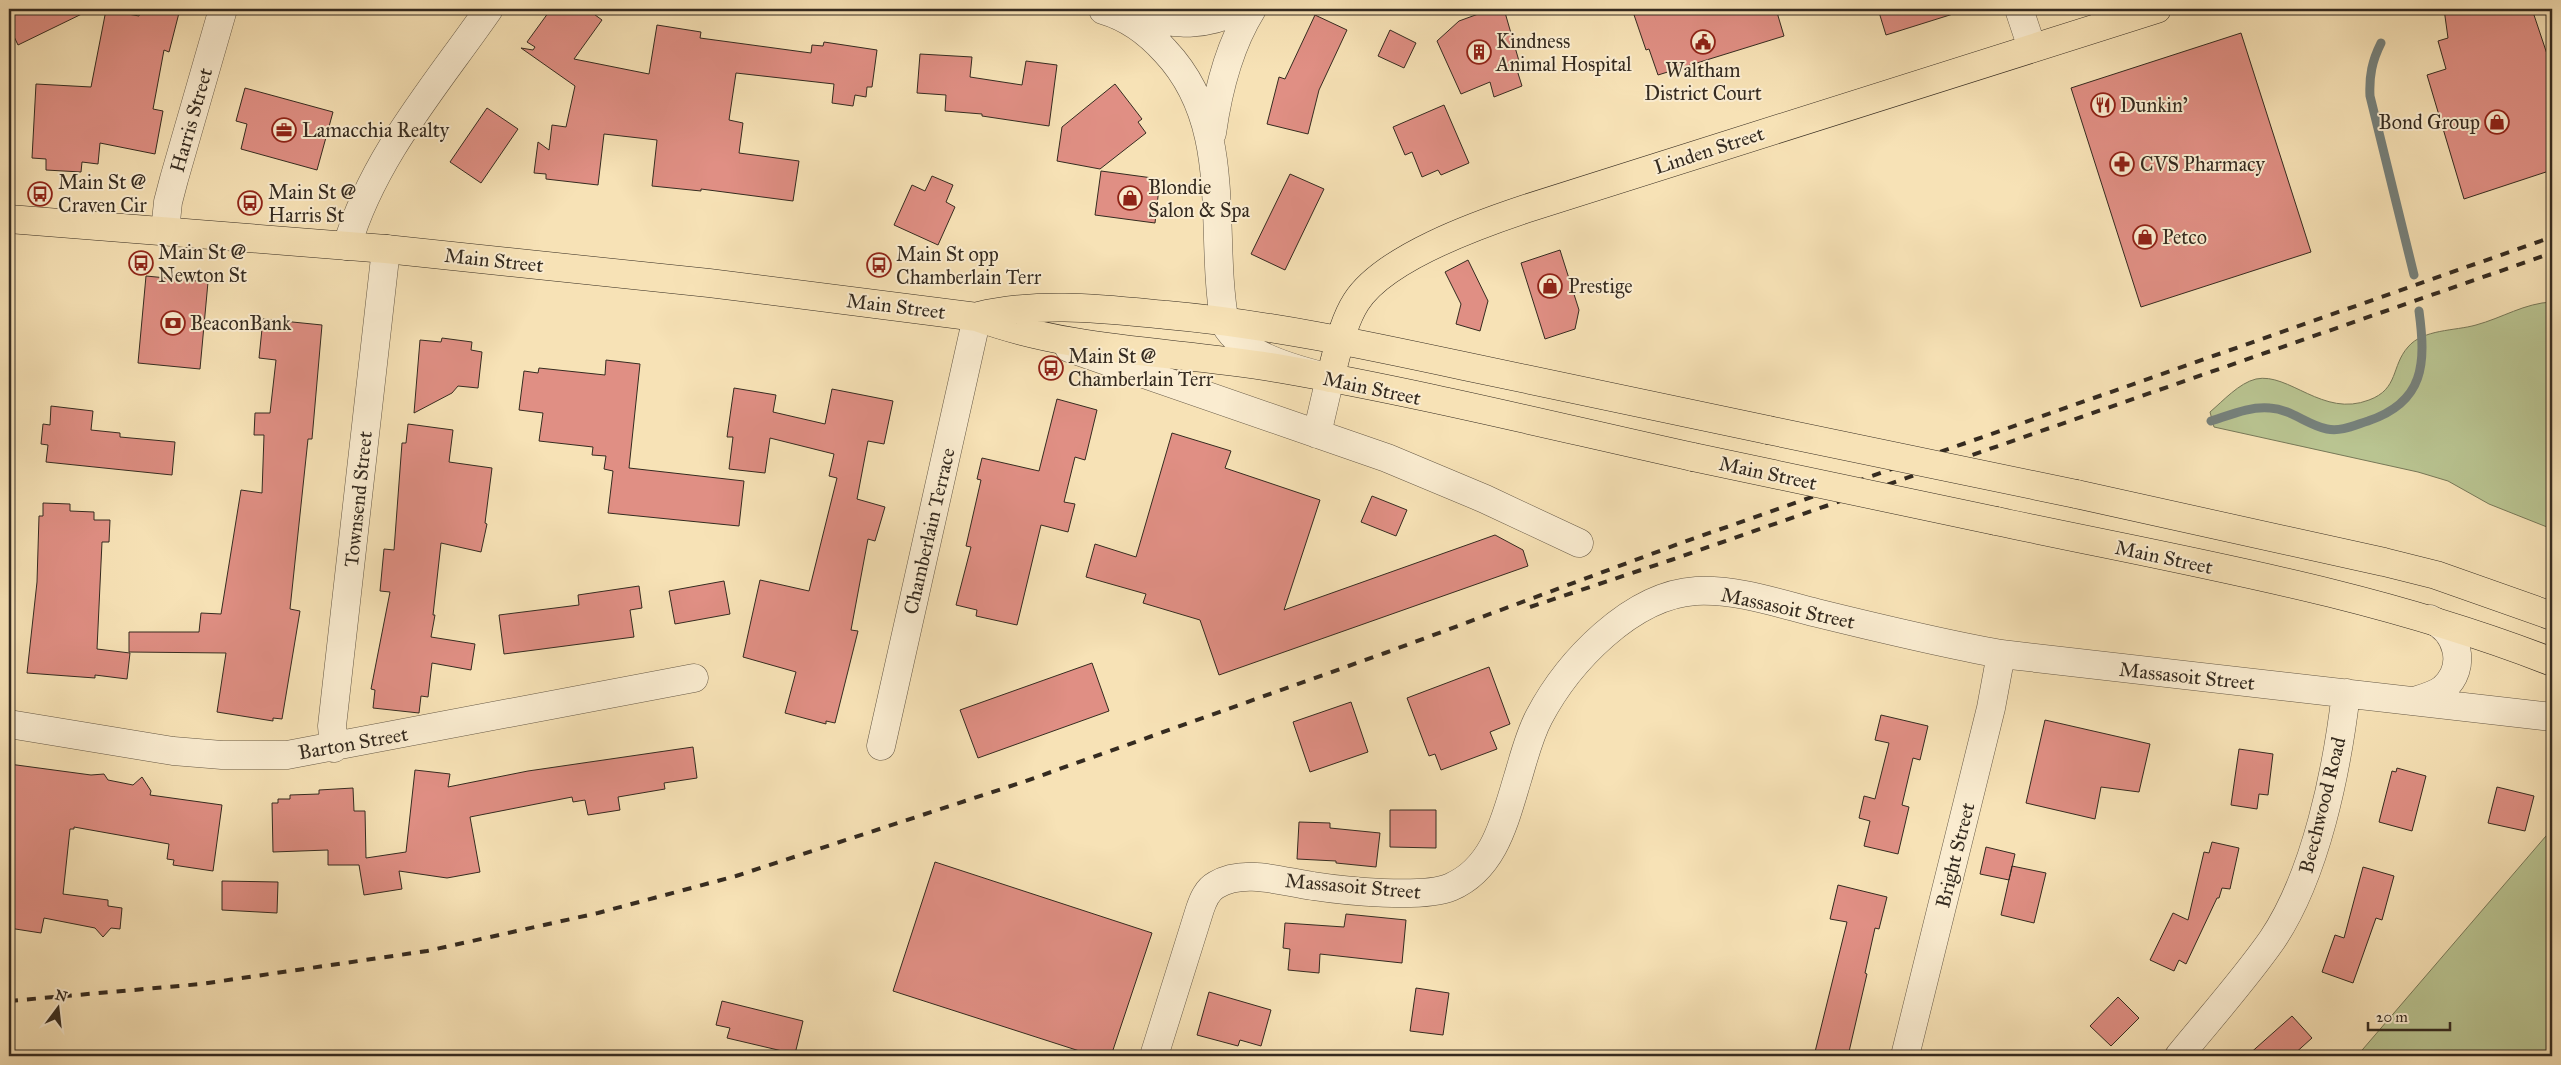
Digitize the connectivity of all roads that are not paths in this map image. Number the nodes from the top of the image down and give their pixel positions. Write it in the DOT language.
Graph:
graph roads {
  1 [pos="223,9"];
  2 [pos="489,9"];
  3 [pos="1099,9"];
  4 [pos="1241,9"];
  5 [pos="1252,9"];
  6 [pos="2020,9"];
  7 [pos="2157,9"];
  8 [pos="2032,48"];
  9 [pos="1211,138"];
  10 [pos="9,219"];
  11 [pos="9,227"];
  12 [pos="165,231"];
  13 [pos="347,246"];
  14 [pos="386,249"];
  15 [pos="977,317"];
  16 [pos="1224,321"];
  17 [pos="1022,332"];
  18 [pos="1341,340"];
  19 [pos="1330,378"];
  20 [pos="1317,434"];
  21 [pos="1579,543"];
  22 [pos="2552,616"];
  23 [pos="2426,618"];
  24 [pos="2001,654"];
  25 [pos="2552,662"];
  26 [pos="694,678"];
  27 [pos="2346,693"];
  28 [pos="2414,701"];
  29 [pos="2552,717"];
  30 [pos="9,724"];
  31 [pos="881,746"];
  32 [pos="334,748"];
  33 [pos="1154,1056"];
  34 [pos="1905,1056"];
  35 [pos="2179,1056"];
  1 -- 12 [label="street, Harris Street"];
  2 -- 13 [label="street"];
  3 -- 4 [label="street"];
  3 -- 9 [label="street"];
  5 -- 9 [label="street"];
  6 -- 8 [label="street"];
  7 -- 8 [label="main road, Linden Street"];
  8 -- 18 [label="main road, Linden Street"];
  9 -- 16 [label="street"];
  10 -- 11 [label="main road"];
  10 -- 12 [label="main road, Main Street"];
  12 -- 13 [label="main road, Main Street"];
  13 -- 14 [label="main road, Main Street"];
  14 -- 15 [label="main road, Main Street"];
  14 -- 32 [label="street, Townsend Street"];
  15 -- 16 [label="main road, Main Street"];
  15 -- 17 [label="main road, Main Street"];
  15 -- 31 [label="street, Chamberlain Terrace"];
  16 -- 18 [label="main road, Main Street"];
  16 -- 19 [label="street"];
  17 -- 19 [label="main road, Main Street"];
  17 -- 20 [label="street"];
  18 -- 19 [label="main road, Linden Street"];
  18 -- 22 [label="main road, Main Street, bridge"];
  19 -- 20 [label="street"];
  19 -- 23 [label="main road, Main Street, bridge"];
  20 -- 21 [label="street"];
  23 -- 25 [label="main road, Main Street"];
  23 -- 28 [label="street"];
  24 -- 27 [label="street, Massasoit Street"];
  24 -- 33 [label="street, Massasoit Street"];
  24 -- 34 [label="street, Bright Street"];
  26 -- 32 [label="street, Barton Street"];
  27 -- 28 [label="street, Massasoit Street"];
  27 -- 35 [label="street, Beechwood Road"];
  28 -- 29 [label="street, Massasoit Street"];
  30 -- 32 [label="street, Barton Street"];
}
